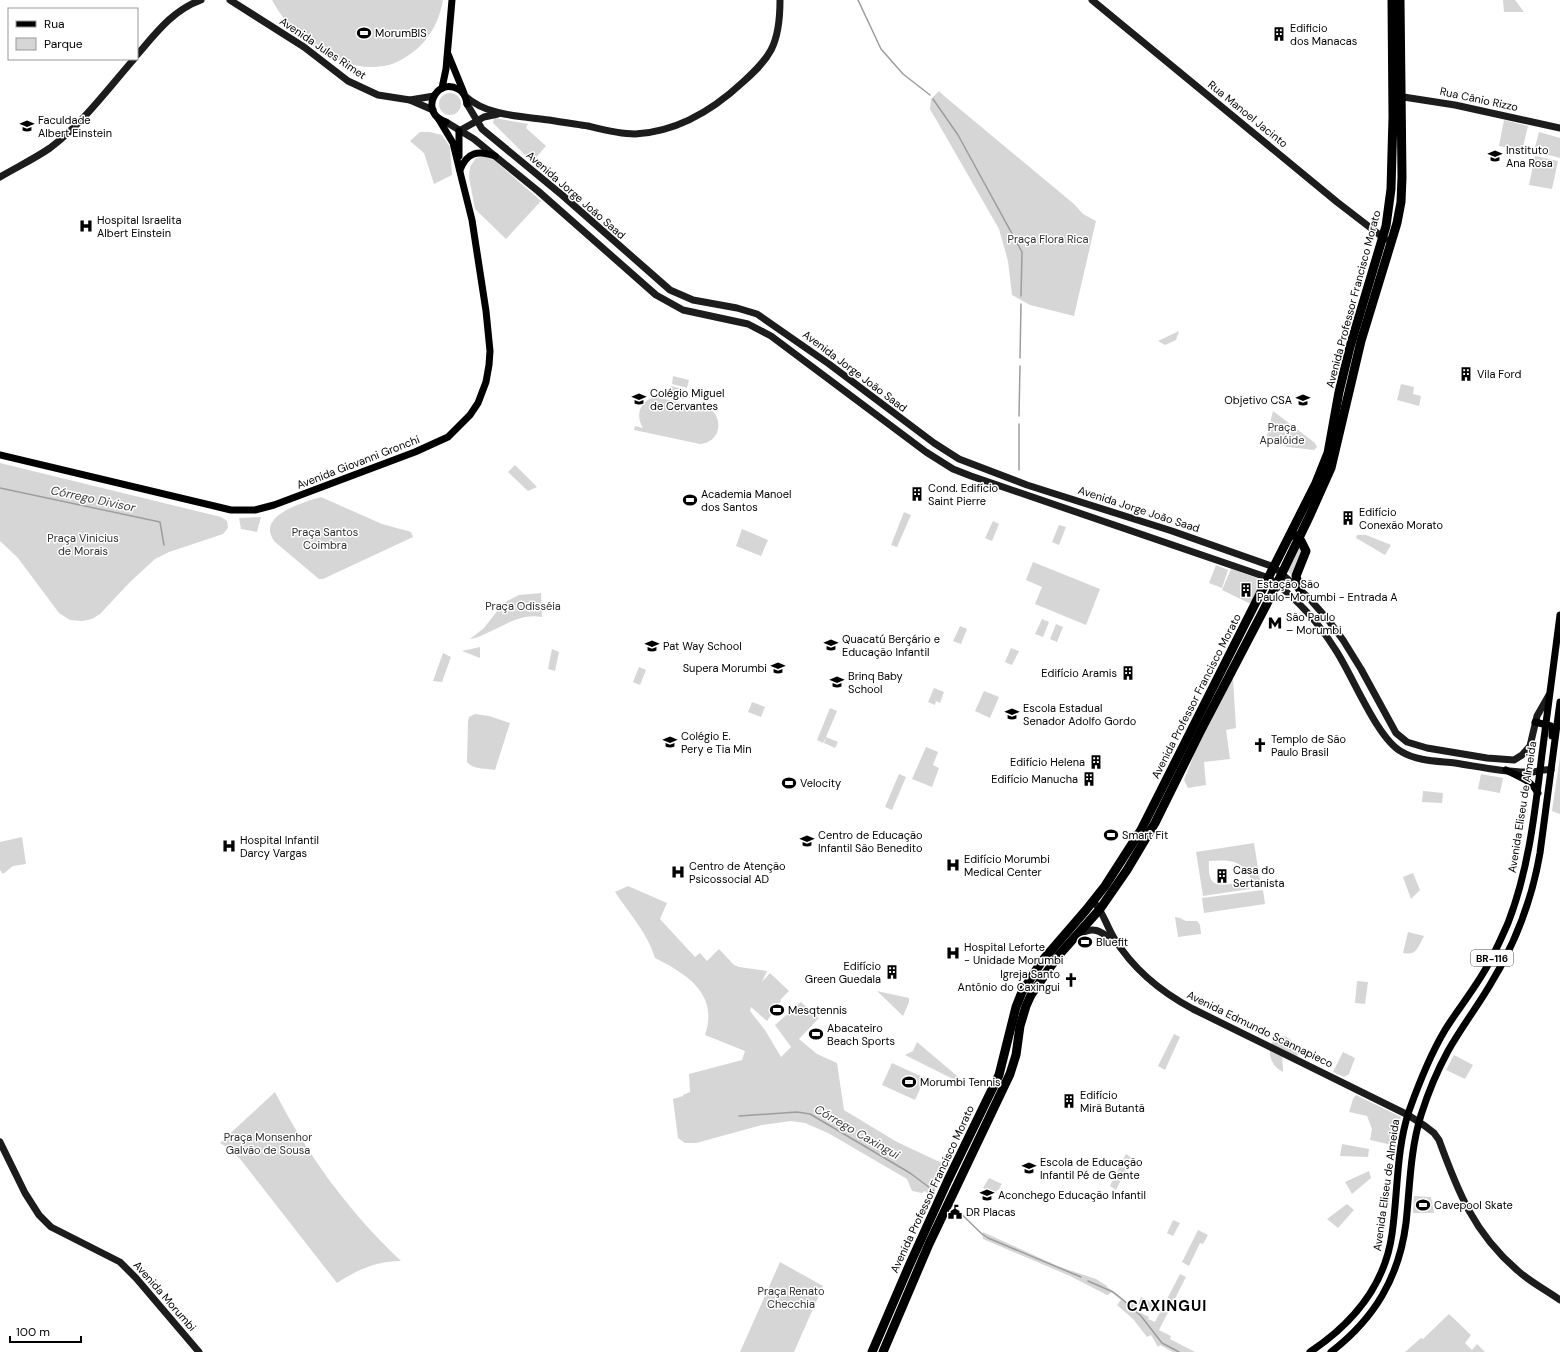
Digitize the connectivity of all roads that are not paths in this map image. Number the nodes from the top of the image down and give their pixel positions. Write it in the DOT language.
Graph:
graph roads {
  1 [pos="201,0"];
  2 [pos="230,0"];
  3 [pos="452,0"];
  4 [pos="780,0"];
  5 [pos="1092,0"];
  6 [pos="1392,0"];
  7 [pos="1400,0"];
  8 [pos="447,49"];
  9 [pos="138,54"];
  10 [pos="133,60"];
  11 [pos="442,88"];
  12 [pos="465,95"];
  13 [pos="1396,95"];
  14 [pos="434,96"];
  15 [pos="410,100"];
  16 [pos="433,110"];
  17 [pos="508,114"];
  18 [pos="438,118"];
  19 [pos="478,124"];
  20 [pos="1560,128"];
  21 [pos="459,130"];
  22 [pos="471,137"];
  23 [pos="495,156"];
  24 [pos="460,170"];
  25 [pos="0,177"];
  26 [pos="547,183"];
  27 [pos="538,191"];
  28 [pos="1387,240"];
  29 [pos="878,401"];
  30 [pos="870,411"];
  31 [pos="0,455"];
  32 [pos="1074,500"];
  33 [pos="1084,503"];
  34 [pos="1071,510"];
  35 [pos="1080,513"];
  36 [pos="1295,536"];
  37 [pos="1278,570"];
  38 [pos="1273,581"];
  39 [pos="1300,590"];
  40 [pos="1560,615"];
  41 [pos="1329,621"];
  42 [pos="1321,629"];
  43 [pos="1549,695"];
  44 [pos="1560,702"];
  45 [pos="1535,722"];
  46 [pos="1546,724"];
  47 [pos="1554,747"];
  48 [pos="1506,770"];
  49 [pos="1540,770"];
  50 [pos="1551,770"];
  51 [pos="1538,793"];
  52 [pos="1093,901"];
  53 [pos="1100,909"];
  54 [pos="1079,934"];
  55 [pos="1117,944"];
  56 [pos="1408,1115"];
  57 [pos="1419,1122"];
  58 [pos="0,1142"];
  59 [pos="1560,1300"];
  60 [pos="199,1352"];
  61 [pos="872,1352"];
  62 [pos="883,1352"];
  63 [pos="1310,1352"];
  64 [pos="1330,1352"];
  1 -- 9 [label="main road"];
  2 -- 15 [label="main road, Avenida Jules Rimet"];
  3 -- 8 [label="main road"];
  4 -- 17 [label="main road"];
  5 -- 28 [label="main road, Rua Manoel Jacinto"];
  6 -- 13 [label="highway, Avenida Professor Francisco Morato"];
  7 -- 13 [label="highway, Avenida Professor Francisco Morato"];
  8 -- 11 [label="main road"];
  8 -- 12 [label="main road"];
  10 -- 25 [label="main road"];
  11 -- 12 [label="main road"];
  11 -- 14 [label="main road"];
  12 -- 17 [label="main road"];
  12 -- 19 [label="main road, Avenida Jorge João Saad"];
  13 -- 20 [label="main road, Rua Cânio Rizzo"];
  13 -- 28 [label="highway, Avenida Professor Francisco Morato"];
  14 -- 15 [label="main road, Avenida Jules Rimet"];
  14 -- 16 [label="main road"];
  15 -- 16 [label="main road, Avenida Jules Rimet"];
  16 -- 18 [label="main road, Avenida Giovanni Gronchi"];
  17 -- 19 [label="main road"];
  18 -- 21 [label="main road, Avenida Jorge João Saad"];
  18 -- 24 [label="main road, Avenida Giovanni Gronchi"];
  19 -- 21 [label="main road"];
  19 -- 22 [label="main road"];
  19 -- 26 [label="main road, Avenida Jorge João Saad"];
  21 -- 22 [label="main road, Avenida Jorge João Saad"];
  21 -- 24 [label="main road, Avenida Giovanni Gronchi"];
  22 -- 23 [label="main road, Avenida Jorge João Saad"];
  23 -- 24 [label="main road"];
  23 -- 27 [label="main road, Avenida Jorge João Saad"];
  24 -- 31 [label="main road, Avenida Giovanni Gronchi"];
  26 -- 27 [label="main road"];
  26 -- 29 [label="main road, Avenida Jorge João Saad"];
  27 -- 30 [label="main road, Avenida Jorge João Saad"];
  28 -- 36 [label="highway, Avenida Professor Francisco Morato"];
  29 -- 30 [label="main road"];
  29 -- 32 [label="main road, Avenida Jorge João Saad"];
  30 -- 34 [label="main road, Avenida Jorge João Saad"];
  32 -- 33 [label="main road, Avenida Jorge João Saad"];
  32 -- 34 [label="main road"];
  33 -- 35 [label="main road"];
  33 -- 37 [label="main road, Avenida Jorge João Saad"];
  34 -- 35 [label="main road, Avenida Jorge João Saad"];
  35 -- 38 [label="main road, Avenida Jorge João Saad"];
  36 -- 37 [label="highway, Avenida Professor Francisco Morato"];
  36 -- 39 [label="highway"];
  37 -- 38 [label="highway, Avenida Professor Francisco Morato"];
  37 -- 39 [label="main road"];
  38 -- 42 [label="main road"];
  38 -- 52 [label="highway, Avenida Professor Francisco Morato"];
  38 -- 53 [label="highway, Avenida Professor Francisco Morato"];
  39 -- 41 [label="main road"];
  40 -- 43 [label="main road, Avenida Eliseu de Almeida / BR-116"];
  41 -- 42 [label="main road"];
  41 -- 45 [label="main road"];
  42 -- 48 [label="main road"];
  43 -- 45 [label="main road"];
  43 -- 46 [label="main road, Avenida Eliseu de Almeida / BR-116"];
  44 -- 47 [label="main road, Avenida Eliseu de Almeida / BR-116"];
  45 -- 46 [label="main road"];
  46 -- 47 [label="main road"];
  46 -- 49 [label="main road, Avenida Eliseu de Almeida / BR-116"];
  47 -- 50 [label="main road, Avenida Eliseu de Almeida / BR-116"];
  48 -- 49 [label="main road"];
  48 -- 51 [label="main road"];
  49 -- 50 [label="main road"];
  49 -- 51 [label="main road, Avenida Eliseu de Almeida / BR-116"];
  50 -- 57 [label="main road, Avenida Eliseu de Almeida / BR-116"];
  51 -- 56 [label="main road, Avenida Eliseu de Almeida / BR-116"];
  52 -- 53 [label="main road, Avenida Edmundo Scannapieco"];
  52 -- 61 [label="highway, Avenida Professor Francisco Morato"];
  53 -- 54 [label="highway, Avenida Professor Francisco Morato"];
  53 -- 55 [label="main road, Avenida Edmundo Scannapieco"];
  54 -- 55 [label="main road, Avenida Edmundo Scannapieco"];
  54 -- 62 [label="highway, Avenida Professor Francisco Morato"];
  55 -- 56 [label="main road, Avenida Edmundo Scannapieco"];
  56 -- 57 [label="main road, Avenida Edmundo Scannapieco"];
  56 -- 63 [label="main road, Avenida Eliseu de Almeida / BR-116"];
  57 -- 59 [label="main road, Avenida Edmundo Scannapieco"];
  57 -- 64 [label="main road, Avenida Eliseu de Almeida / BR-116"];
  58 -- 60 [label="main road, Avenida Morumbi"];
}
